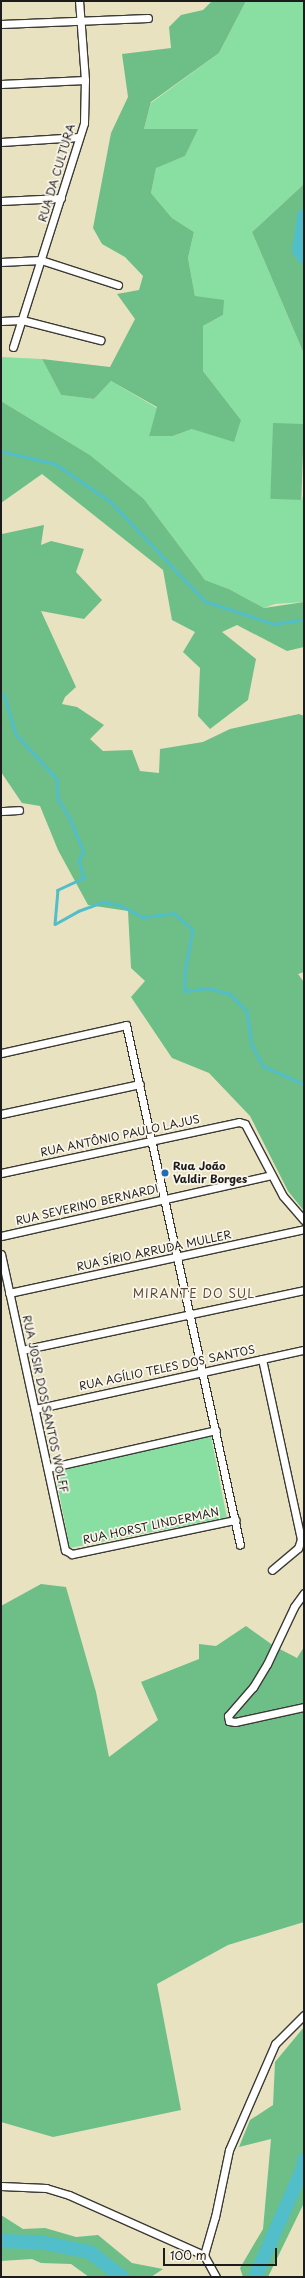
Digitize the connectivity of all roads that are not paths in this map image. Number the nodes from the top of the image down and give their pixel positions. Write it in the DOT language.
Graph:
graph roads {
  1 [pos="79,1"];
  2 [pos="148,18"];
  3 [pos="80,21"];
  4 [pos="1,24"];
  5 [pos="85,80"];
  6 [pos="1,84"];
  7 [pos="79,138"];
  8 [pos="1,142"];
  9 [pos="61,198"];
  10 [pos="1,201"];
  11 [pos="41,260"];
  12 [pos="1,262"];
  13 [pos="118,285"];
  14 [pos="22,320"];
  15 [pos="1,321"];
  16 [pos="100,340"];
  17 [pos="13,346"];
  18 [pos="19,810"];
  19 [pos="1,811"];
  20 [pos="1,1053"];
  21 [pos="140,1084"];
  22 [pos="1,1114"];
  23 [pos="153,1141"];
  24 [pos="1,1173"];
  25 [pos="271,1175"];
  26 [pos="165,1199"];
  27 [pos="304,1220"];
  28 [pos="304,1229"];
  29 [pos="1,1236"];
  30 [pos="1,1254"];
  31 [pos="178,1257"];
  32 [pos="304,1290"];
  33 [pos="10,1293"];
  34 [pos="191,1315"];
  35 [pos="22,1350"];
  36 [pos="304,1350"];
  37 [pos="262,1359"];
  38 [pos="204,1372"];
  39 [pos="35,1409"];
  40 [pos="216,1430"];
  41 [pos="48,1468"];
  42 [pos="235,1520"];
  43 [pos="240,1545"];
  44 [pos="72,1554"];
  45 [pos="272,1570"];
  46 [pos="304,1593"];
  47 [pos="304,1707"];
  48 [pos="304,2016"];
  49 [pos="1,2186"];
  50 [pos="204,2255"];
  51 [pos="216,2277"];
  1 -- 3 [label="street, RUA DA CULTURA"];
  2 -- 3 [label="street"];
  3 -- 4 [label="street"];
  3 -- 5 [label="street, RUA DA CULTURA"];
  5 -- 6 [label="street"];
  5 -- 7 [label="street, RUA DA CULTURA"];
  7 -- 8 [label="street"];
  7 -- 9 [label="street, RUA DA CULTURA"];
  9 -- 10 [label="street"];
  9 -- 11 [label="street, RUA DA CULTURA"];
  11 -- 12 [label="street"];
  11 -- 13 [label="street"];
  11 -- 14 [label="street, RUA DA CULTURA"];
  14 -- 15 [label="street"];
  14 -- 16 [label="street"];
  14 -- 17 [label="street, RUA DA CULTURA"];
  18 -- 19 [label="street"];
  20 -- 21 [label="street"];
  21 -- 22 [label="street"];
  21 -- 23 [label="street"];
  23 -- 24 [label="street, RUA ANTÔNIO PAULO LAJUS"];
  23 -- 25 [label="street, RUA ANTÔNIO PAULO LAJUS"];
  23 -- 26 [label="street"];
  25 -- 26 [label="street, RUA SEVERINO BERNARDI"];
  25 -- 27 [label="street"];
  26 -- 29 [label="street, RUA SEVERINO BERNARDI"];
  26 -- 31 [label="street"];
  28 -- 31 [label="street, RUA SÍRIO ARRUDA MULLER"];
  30 -- 33 [label="street, RUA JOSIR DOS SANTOS WOLFF"];
  31 -- 33 [label="street, RUA SÍRIO ARRUDA MULLER"];
  31 -- 34 [label="street"];
  32 -- 34 [label="street"];
  33 -- 35 [label="street, RUA JOSIR DOS SANTOS WOLFF"];
  34 -- 35 [label="street"];
  34 -- 38 [label="street"];
  35 -- 39 [label="street, RUA JOSIR DOS SANTOS WOLFF"];
  36 -- 37 [label="street, RUA AGÍLIO TELES DOS SANTOS"];
  37 -- 38 [label="street, RUA AGÍLIO TELES DOS SANTOS"];
  37 -- 45 [label="street"];
  38 -- 39 [label="street, RUA AGÍLIO TELES DOS SANTOS"];
  38 -- 40 [label="street"];
  39 -- 41 [label="street, RUA JOSIR DOS SANTOS WOLFF"];
  40 -- 41 [label="street"];
  40 -- 42 [label="street"];
  41 -- 44 [label="street, RUA JOSIR DOS SANTOS WOLFF"];
  42 -- 43 [label="street"];
  42 -- 44 [label="street, RUA HORST LINDERMAN"];
  46 -- 47 [label="street"];
  48 -- 50 [label="street"];
  49 -- 50 [label="street"];
  50 -- 51 [label="street"];
}
